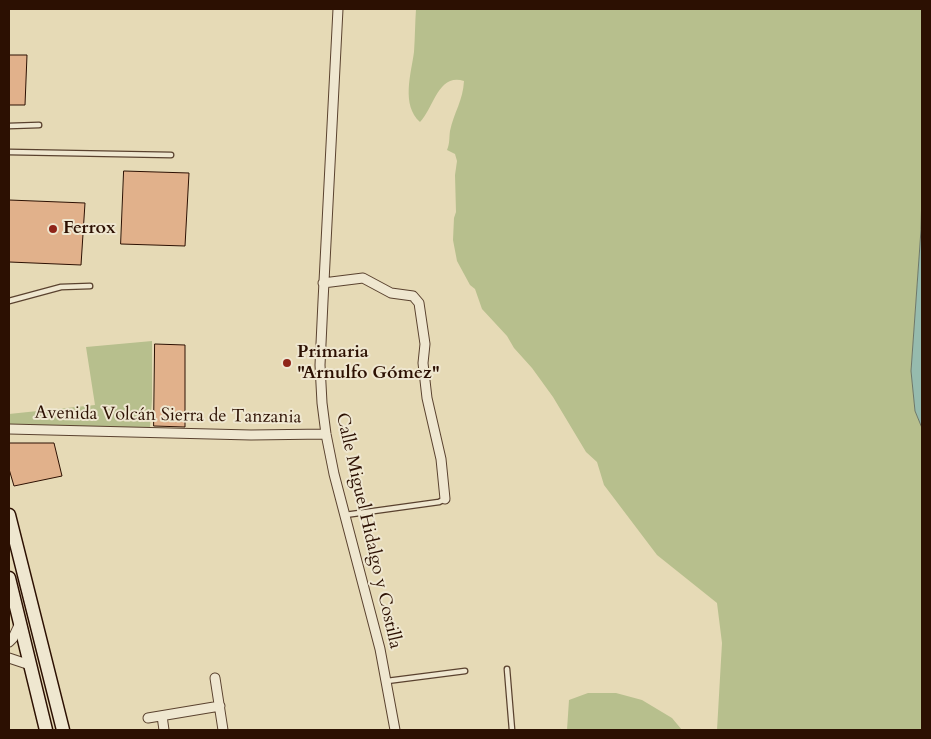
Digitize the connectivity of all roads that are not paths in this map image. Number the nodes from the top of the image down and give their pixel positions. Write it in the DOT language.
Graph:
graph roads {
  1 [pos="338,9"];
  2 [pos="39,125"];
  3 [pos="9,126"];
  4 [pos="9,152"];
  5 [pos="171,155"];
  6 [pos="323,283"];
  7 [pos="90,286"];
  8 [pos="9,302"];
  9 [pos="9,429"];
  10 [pos="326,434"];
  11 [pos="445,499"];
  12 [pos="9,515"];
  13 [pos="345,515"];
  14 [pos="9,578"];
  15 [pos="20,623"];
  16 [pos="9,642"];
  17 [pos="9,658"];
  18 [pos="30,665"];
  19 [pos="507,669"];
  20 [pos="465,671"];
  21 [pos="215,678"];
  22 [pos="387,681"];
  23 [pos="220,706"];
  24 [pos="162,716"];
  25 [pos="148,718"];
  26 [pos="46,730"];
  27 [pos="62,730"];
  28 [pos="164,730"];
  29 [pos="224,730"];
  30 [pos="395,730"];
  31 [pos="512,730"];
  1 -- 6 [label="street, Calle Miguel Hidalgo y Costilla"];
  2 -- 3 [label="lane"];
  4 -- 5 [label="lane"];
  6 -- 10 [label="street, Calle Miguel Hidalgo y Costilla"];
  6 -- 11 [label="street"];
  7 -- 8 [label="lane"];
  9 -- 10 [label="street, Avenida Volcán Sierra de Tanzania"];
  10 -- 13 [label="street, Calle Miguel Hidalgo y Costilla"];
  11 -- 13 [label="lane"];
  12 -- 27 [label="main road"];
  13 -- 22 [label="street, Calle Miguel Hidalgo y Costilla"];
  14 -- 15 [label="main road"];
  15 -- 16 [label="street"];
  15 -- 18 [label="main road"];
  17 -- 18 [label="street"];
  18 -- 26 [label="main road"];
  19 -- 31 [label="lane"];
  20 -- 22 [label="lane"];
  21 -- 23 [label="street"];
  22 -- 30 [label="street, Calle Miguel Hidalgo y Costilla"];
  23 -- 24 [label="street"];
  23 -- 29 [label="street"];
  24 -- 25 [label="street"];
  24 -- 28 [label="street"];
}
